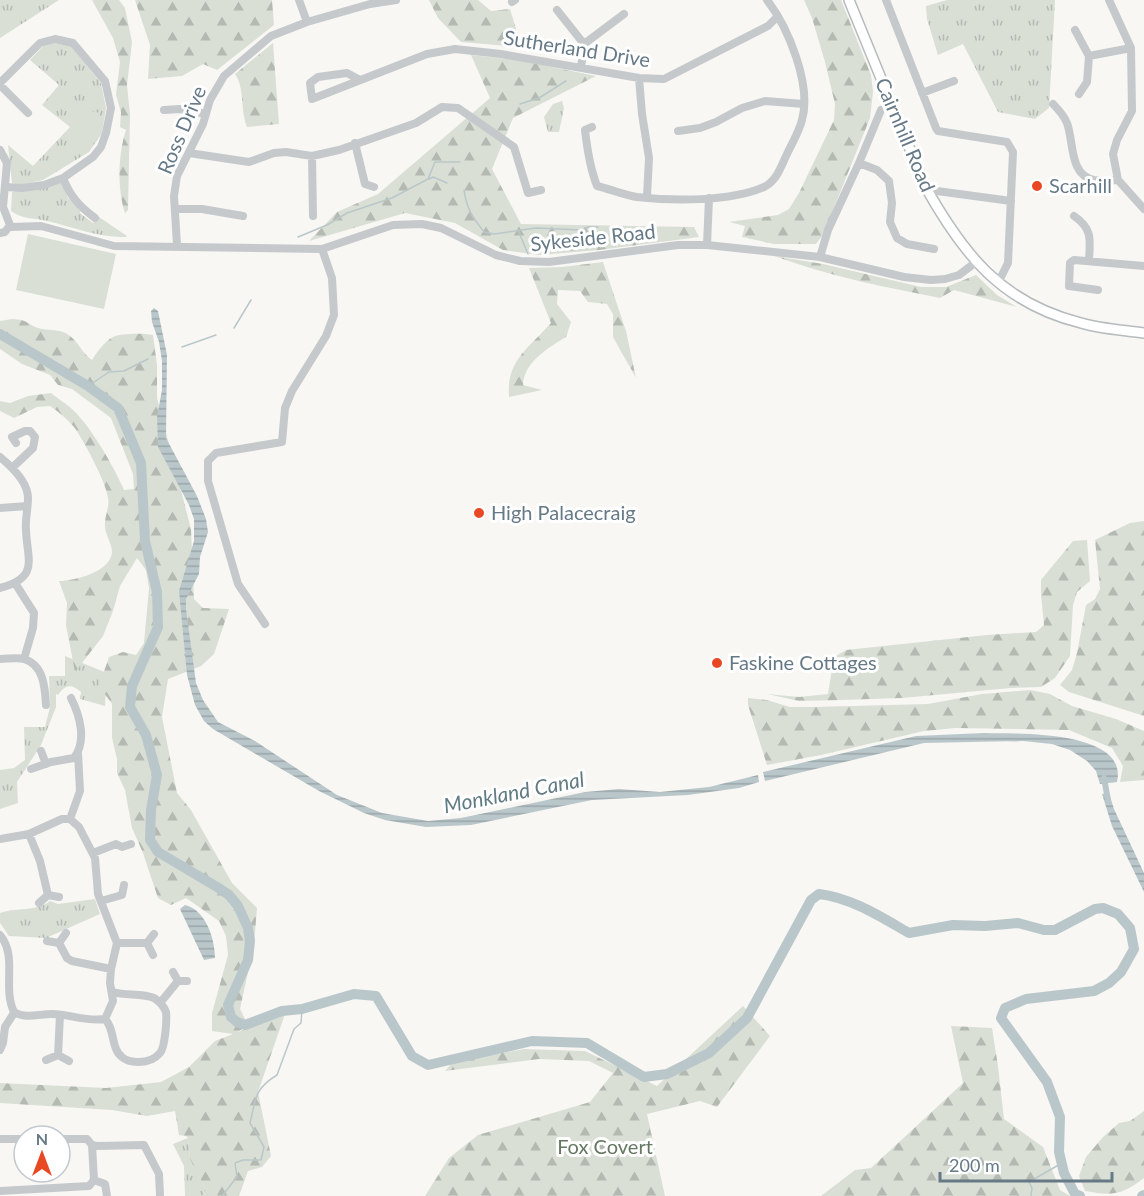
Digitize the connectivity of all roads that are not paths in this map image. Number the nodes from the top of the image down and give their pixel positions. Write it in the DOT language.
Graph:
graph roads {
  1 [pos="299,0"];
  2 [pos="396,0"];
  3 [pos="767,0"];
  4 [pos="886,0"];
  5 [pos="1109,0"];
  6 [pos="853,1"];
  7 [pos="557,10"];
  8 [pos="624,14"];
  9 [pos="777,17"];
  10 [pos="307,22"];
  11 [pos="1075,30"];
  12 [pos="584,44"];
  13 [pos="1131,48"];
  14 [pos="1089,56"];
  15 [pos="581,68"];
  16 [pos="639,78"];
  17 [pos="360,80"];
  18 [pos="954,81"];
  19 [pos="0,84"];
  20 [pos="922,93"];
  21 [pos="1079,94"];
  22 [pos="804,104"];
  23 [pos="1053,104"];
  24 [pos="881,110"];
  25 [pos="165,111"];
  26 [pos="28,113"];
  27 [pos="206,114"];
  28 [pos="591,127"];
  29 [pos="678,131"];
  30 [pos="355,144"];
  31 [pos="0,150"];
  32 [pos="189,153"];
  33 [pos="312,156"];
  34 [pos="859,163"];
  35 [pos="63,178"];
  36 [pos="1118,180"];
  37 [pos="5,187"];
  38 [pos="374,187"];
  39 [pos="541,190"];
  40 [pos="937,191"];
  41 [pos="647,196"];
  42 [pos="709,198"];
  43 [pos="1011,201"];
  44 [pos="176,209"];
  45 [pos="1144,209"];
  46 [pos="243,216"];
  47 [pos="313,216"];
  48 [pos="1074,216"];
  49 [pos="5,217"];
  50 [pos="95,218"];
  51 [pos="0,233"];
  52 [pos="707,244"];
  53 [pos="177,245"];
  54 [pos="322,249"];
  55 [pos="934,249"];
  56 [pos="820,257"];
  57 [pos="1089,260"];
  58 [pos="976,262"];
  59 [pos="1144,266"];
  60 [pos="998,283"];
  61 [pos="1098,291"];
  62 [pos="1144,333"];
  63 [pos="16,443"];
  64 [pos="0,457"];
  65 [pos="12,468"];
  66 [pos="27,506"];
  67 [pos="0,508"];
  68 [pos="15,583"];
  69 [pos="0,588"];
  70 [pos="265,624"];
  71 [pos="0,659"];
  72 [pos="24,659"];
  73 [pos="71,698"];
  74 [pos="46,705"];
  75 [pos="41,751"];
  76 [pos="78,753"];
  77 [pos="46,764"];
  78 [pos="31,769"];
  79 [pos="70,819"];
  80 [pos="29,834"];
  81 [pos="0,839"];
  82 [pos="131,844"];
  83 [pos="93,853"];
  84 [pos="124,885"];
  85 [pos="48,895"];
  86 [pos="59,897"];
  87 [pos="101,902"];
  88 [pos="39,903"];
  89 [pos="66,933"];
  90 [pos="154,934"];
  91 [pos="0,935"];
  92 [pos="47,941"];
  93 [pos="59,943"];
  94 [pos="117,943"];
  95 [pos="147,943"];
  96 [pos="0,945"];
  97 [pos="8,953"];
  98 [pos="153,955"];
  99 [pos="111,969"];
  100 [pos="173,972"];
  101 [pos="4,973"];
  102 [pos="178,981"];
  103 [pos="188,981"];
  104 [pos="113,992"];
  105 [pos="160,1004"];
  106 [pos="14,1013"];
  107 [pos="60,1014"];
  108 [pos="105,1019"];
  109 [pos="0,1050"];
  110 [pos="58,1055"];
  111 [pos="46,1060"];
  112 [pos="69,1061"];
  113 [pos="72,1139"];
  114 [pos="92,1145"];
  115 [pos="94,1180"];
  116 [pos="0,1191"];
  117 [pos="107,1196"];
  118 [pos="160,1196"];
  1 -- 10 [label="street"];
  2 -- 10 [label="street, Ross Drive"];
  3 -- 9 [label="street"];
  4 -- 20 [label="street"];
  5 -- 13 [label="street"];
  6 -- 58 [label="main road, Cairnhill Road"];
  7 -- 12 [label="street"];
  8 -- 12 [label="street"];
  9 -- 16 [label="street, Sutherland Drive"];
  9 -- 22 [label="street"];
  10 -- 27 [label="street, Ross Drive"];
  11 -- 14 [label="street"];
  12 -- 15 [label="street"];
  13 -- 14 [label="street"];
  13 -- 36 [label="street"];
  14 -- 21 [label="street"];
  15 -- 16 [label="street, Sutherland Drive"];
  15 -- 17 [label="street, Sutherland Drive"];
  16 -- 41 [label="street"];
  17 -- 17 [label="street, Sutherland Drive"];
  18 -- 20 [label="street"];
  19 -- 26 [label="street"];
  19 -- 35 [label="street"];
  20 -- 43 [label="street"];
  22 -- 29 [label="street"];
  22 -- 42 [label="street"];
  23 -- 36 [label="street"];
  24 -- 34 [label="street"];
  25 -- 27 [label="street"];
  27 -- 32 [label="street, Ross Drive"];
  28 -- 41 [label="street"];
  30 -- 33 [label="street"];
  30 -- 38 [label="street"];
  30 -- 39 [label="street"];
  31 -- 37 [label="street"];
  32 -- 33 [label="street"];
  32 -- 44 [label="street, Ross Drive"];
  33 -- 47 [label="street"];
  34 -- 55 [label="street"];
  34 -- 56 [label="street"];
  35 -- 37 [label="street"];
  35 -- 50 [label="street"];
  36 -- 45 [label="street"];
  37 -- 49 [label="street"];
  40 -- 43 [label="street"];
  41 -- 42 [label="street"];
  42 -- 52 [label="street"];
  43 -- 60 [label="street"];
  44 -- 46 [label="street"];
  44 -- 53 [label="street, Ross Drive"];
  48 -- 57 [label="street"];
  49 -- 51 [label="street"];
  49 -- 53 [label="street, Sykeside Road"];
  52 -- 54 [label="street, Sykeside Road"];
  52 -- 56 [label="street, Sykeside Road"];
  53 -- 54 [label="street, Sykeside Road"];
  54 -- 70 [label="street"];
  56 -- 58 [label="street, Sykeside Road"];
  57 -- 59 [label="street"];
  57 -- 61 [label="street"];
  58 -- 60 [label="main road, Cairnhill Road"];
  60 -- 62 [label="main road, Cairnhill Road"];
  63 -- 65 [label="street"];
  64 -- 65 [label="street"];
  65 -- 66 [label="street"];
  66 -- 67 [label="street"];
  66 -- 68 [label="street"];
  68 -- 69 [label="street"];
  68 -- 72 [label="street"];
  71 -- 72 [label="street"];
  72 -- 74 [label="street"];
  73 -- 76 [label="street"];
  75 -- 77 [label="street"];
  76 -- 77 [label="street"];
  76 -- 79 [label="street"];
  77 -- 78 [label="street"];
  79 -- 80 [label="street"];
  79 -- 83 [label="street"];
  80 -- 81 [label="street"];
  80 -- 85 [label="street"];
  82 -- 83 [label="street"];
  83 -- 87 [label="street"];
  84 -- 87 [label="street"];
  85 -- 86 [label="street"];
  85 -- 88 [label="street"];
  87 -- 94 [label="street"];
  89 -- 93 [label="street"];
  90 -- 95 [label="street"];
  91 -- 97 [label="street"];
  92 -- 93 [label="street"];
  93 -- 99 [label="street"];
  94 -- 95 [label="street"];
  94 -- 99 [label="street"];
  95 -- 98 [label="street"];
  96 -- 97 [label="street"];
  97 -- 101 [label="street"];
  99 -- 104 [label="street"];
  100 -- 102 [label="street"];
  101 -- 106 [label="street"];
  102 -- 103 [label="street"];
  102 -- 105 [label="street"];
  104 -- 105 [label="street"];
  104 -- 108 [label="street"];
  105 -- 108 [label="street"];
  106 -- 107 [label="street"];
  106 -- 109 [label="street"];
  107 -- 108 [label="street"];
  107 -- 110 [label="street"];
  110 -- 111 [label="street"];
  110 -- 112 [label="street"];
  113 -- 114 [label="street"];
  114 -- 115 [label="street"];
  114 -- 118 [label="street"];
  115 -- 116 [label="street"];
  115 -- 117 [label="street"];
}
